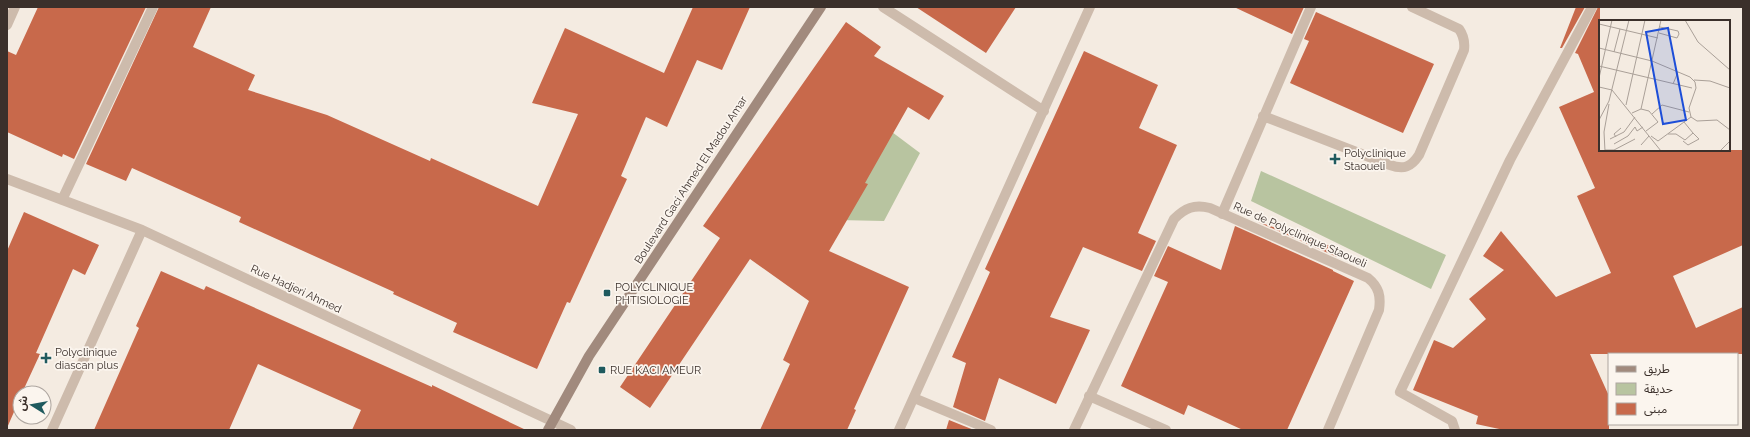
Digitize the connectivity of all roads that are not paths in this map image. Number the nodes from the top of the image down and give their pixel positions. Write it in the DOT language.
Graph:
graph roads {
  1 [pos="15,7"];
  2 [pos="153,7"];
  3 [pos="820,7"];
  4 [pos="883,7"];
  5 [pos="1090,7"];
  6 [pos="1311,7"];
  7 [pos="1412,7"];
  8 [pos="1592,7"];
  9 [pos="7,25"];
  10 [pos="1044,111"];
  11 [pos="1263,116"];
  12 [pos="7,179"];
  13 [pos="62,200"];
  14 [pos="1222,214"];
  15 [pos="142,230"];
  16 [pos="1090,396"];
  17 [pos="914,398"];
  18 [pos="550,426"];
  19 [pos="52,430"];
  20 [pos="571,430"];
  21 [pos="899,430"];
  22 [pos="991,430"];
  23 [pos="1074,430"];
  24 [pos="1166,430"];
  25 [pos="1328,430"];
  26 [pos="1455,430"];
  1 -- 9 [label="street"];
  2 -- 13 [label="street"];
  3 -- 18 [label="main road, Boulevard Gaci Ahmed El Madou Amar"];
  4 -- 10 [label="street"];
  5 -- 10 [label="street"];
  6 -- 11 [label="street, Rue de Polyclinique Staoueli"];
  7 -- 11 [label="street"];
  8 -- 26 [label="street"];
  10 -- 17 [label="street"];
  11 -- 14 [label="street, Rue de Polyclinique Staoueli"];
  12 -- 13 [label="street, Rue Hadjeri Ahmed"];
  13 -- 15 [label="street, Rue Hadjeri Ahmed"];
  14 -- 16 [label="street, Rue de Polyclinique Staoueli"];
  14 -- 25 [label="street, Rue de Polyclinique Staoueli"];
  15 -- 18 [label="street, Rue Hadjeri Ahmed"];
  15 -- 19 [label="street"];
  16 -- 23 [label="street, Rue de Polyclinique Staoueli"];
  16 -- 24 [label="street"];
  17 -- 21 [label="street"];
  17 -- 22 [label="street"];
  18 -- 20 [label="street, Rue Hadjeri Ahmed"];
}
